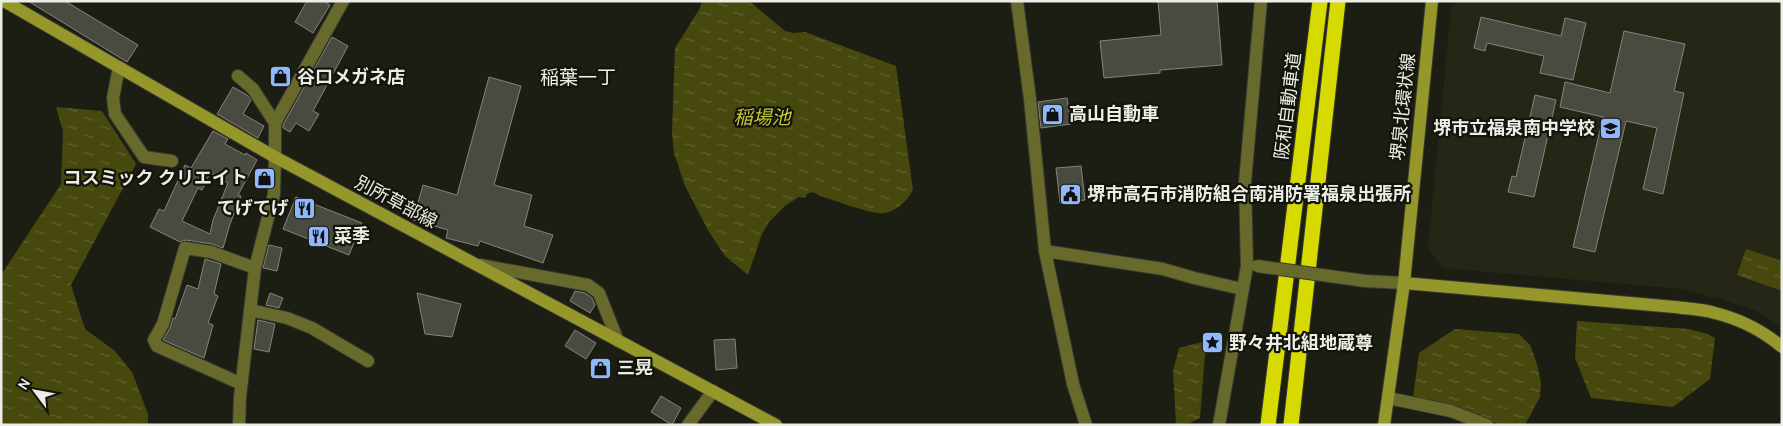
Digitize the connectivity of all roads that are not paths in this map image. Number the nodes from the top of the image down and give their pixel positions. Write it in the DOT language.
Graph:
graph roads {
  1 [pos="4,1"];
  2 [pos="343,1"];
  3 [pos="1017,1"];
  4 [pos="1262,1"];
  5 [pos="1320,1"];
  6 [pos="1338,1"];
  7 [pos="1432,1"];
  8 [pos="119,68"];
  9 [pos="238,76"];
  10 [pos="275,124"];
  11 [pos="276,157"];
  12 [pos="172,161"];
  13 [pos="1045,252"];
  14 [pos="476,265"];
  15 [pos="1252,266"];
  16 [pos="255,268"];
  17 [pos="1404,283"];
  18 [pos="1242,289"];
  19 [pos="250,310"];
  20 [pos="618,340"];
  21 [pos="1782,347"];
  22 [pos="368,361"];
  23 [pos="242,382"];
  24 [pos="713,391"];
  25 [pos="1388,398"];
  26 [pos="239,425"];
  27 [pos="688,425"];
  28 [pos="776,425"];
  29 [pos="1086,425"];
  30 [pos="1219,425"];
  31 [pos="1268,425"];
  32 [pos="1291,425"];
  33 [pos="1384,425"];
  34 [pos="1487,425"];
  1 -- 8 [label="main road, 別所草部線"];
  2 -- 10 [label="street"];
  3 -- 13 [label="street"];
  4 -- 15 [label="street"];
  5 -- 31 [label="highway, 阪和自動車道"];
  6 -- 32 [label="highway"];
  7 -- 17 [label="main road, 堺泉北環状線"];
  8 -- 11 [label="main road, 別所草部線"];
  8 -- 12 [label="street"];
  9 -- 10 [label="street"];
  10 -- 11 [label="street"];
  11 -- 14 [label="main road, 別所草部線"];
  11 -- 16 [label="street"];
  13 -- 18 [label="street"];
  13 -- 29 [label="street"];
  14 -- 20 [label="main road, 別所草部線"];
  14 -- 20 [label="street"];
  15 -- 17 [label="street, bridge"];
  15 -- 18 [label="street"];
  16 -- 19 [label="street"];
  16 -- 23 [label="street"];
  17 -- 21 [label="main road"];
  17 -- 25 [label="main road, 堺泉北環状線"];
  18 -- 30 [label="street"];
  19 -- 22 [label="street"];
  19 -- 23 [label="street"];
  20 -- 24 [label="main road, 別所草部線"];
  23 -- 26 [label="street"];
  24 -- 27 [label="street"];
  24 -- 28 [label="main road, 別所草部線"];
  25 -- 33 [label="main road, 堺泉北環状線"];
  25 -- 34 [label="street"];
}
